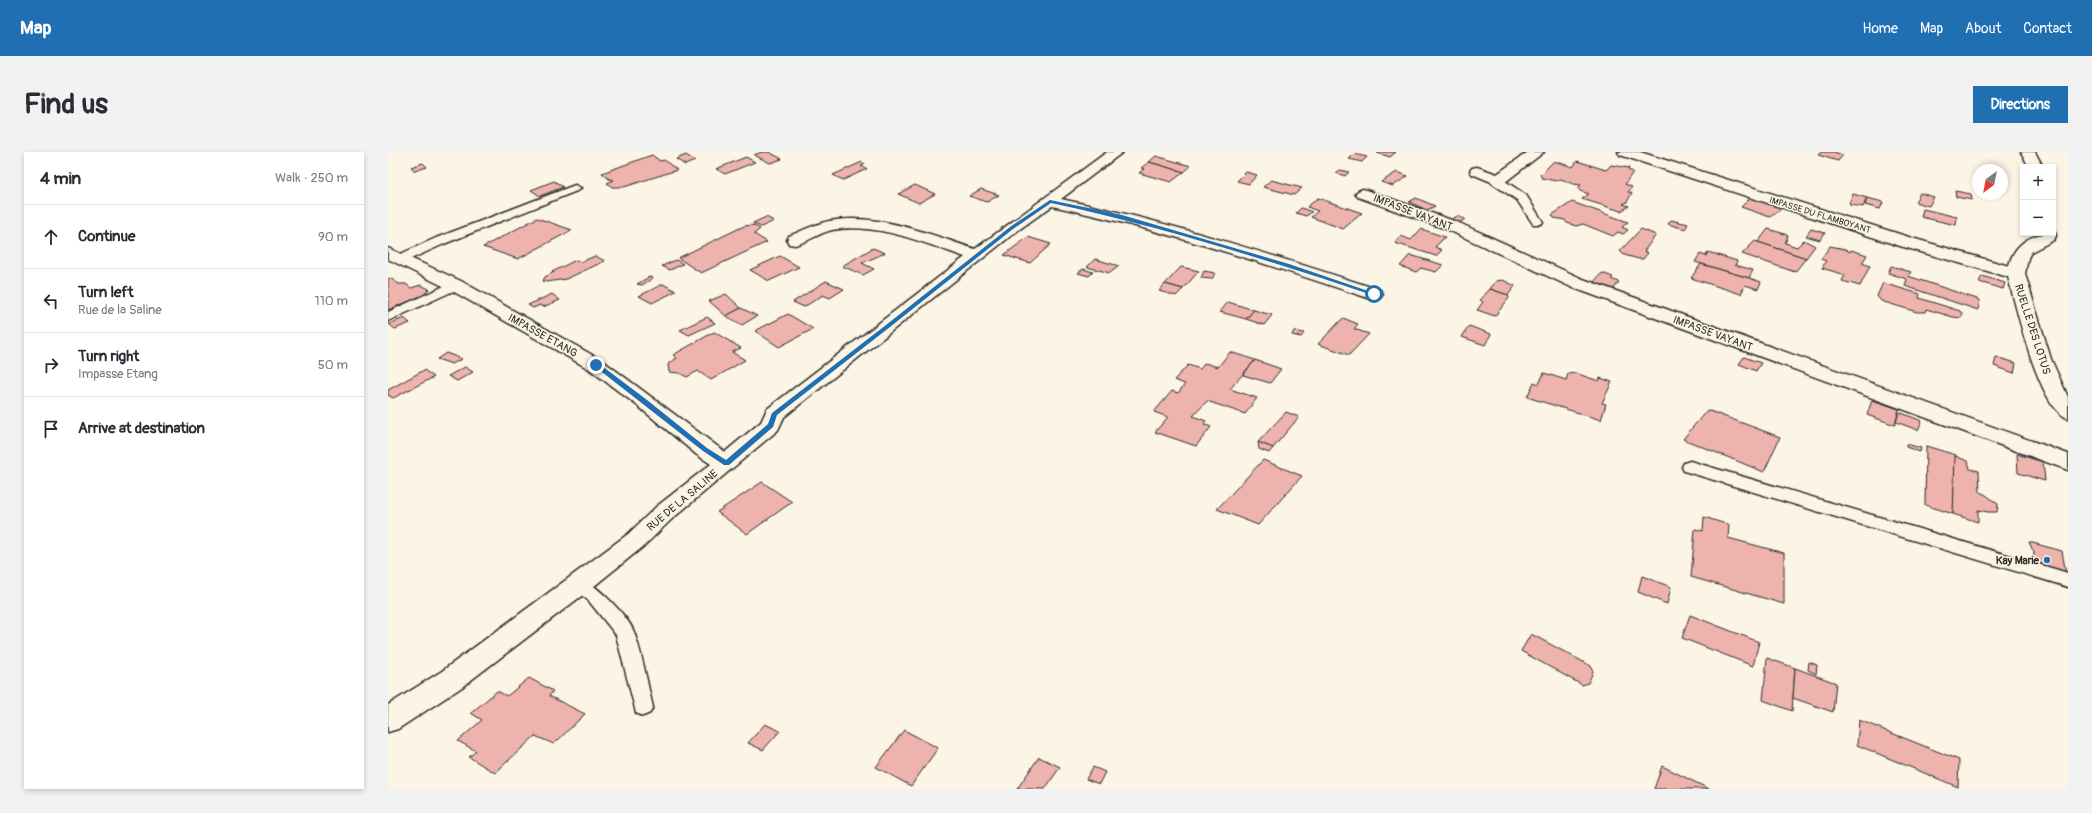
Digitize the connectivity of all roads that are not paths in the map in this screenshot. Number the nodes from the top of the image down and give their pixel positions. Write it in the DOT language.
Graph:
graph roads {
  1 [pos="1116,152"];
  2 [pos="1537,152"];
  3 [pos="1625,152"];
  4 [pos="2028,152"];
  5 [pos="2034,164"];
  6 [pos="1477,171"];
  7 [pos="1499,180"];
  8 [pos="575,188"];
  9 [pos="1363,194"];
  10 [pos="1050,201"];
  11 [pos="1537,222"];
  12 [pos="2048,236"];
  13 [pos="795,240"];
  14 [pos="977,255"];
  15 [pos="394,256"];
  16 [pos="2016,274"];
  17 [pos="455,285"];
  18 [pos="1374,294"];
  19 [pos="388,317"];
  20 [pos="2068,411"];
  21 [pos="2068,462"];
  22 [pos="726,463"];
  23 [pos="1690,467"];
  24 [pos="2068,580"];
  25 [pos="579,584"];
  26 [pos="643,707"];
  27 [pos="388,720"];
  1 -- 10 [label="street, RUE DE LA SALINE"];
  2 -- 7 [label="street"];
  3 -- 16 [label="street, IMPASSE DU FLAMBOYANT"];
  4 -- 5 [label="street"];
  6 -- 7 [label="street"];
  7 -- 11 [label="lane"];
  8 -- 15 [label="lane"];
  9 -- 21 [label="street, IMPASSE VAYANT"];
  10 -- 14 [label="street, RUE DE LA SALINE"];
  10 -- 18 [label="street"];
  12 -- 16 [label="street, RUELLE DES LOTUS"];
  13 -- 14 [label="street"];
  14 -- 22 [label="street, RUE DE LA SALINE"];
  15 -- 17 [label="street, IMPASSE ETANG"];
  16 -- 20 [label="street, RUELLE DES LOTUS"];
  17 -- 19 [label="lane"];
  17 -- 22 [label="street, IMPASSE ETANG"];
  22 -- 25 [label="street, RUE DE LA SALINE"];
  23 -- 24 [label="lane"];
  25 -- 26 [label="lane"];
  25 -- 27 [label="street, RUE DE LA SALINE"];
}
